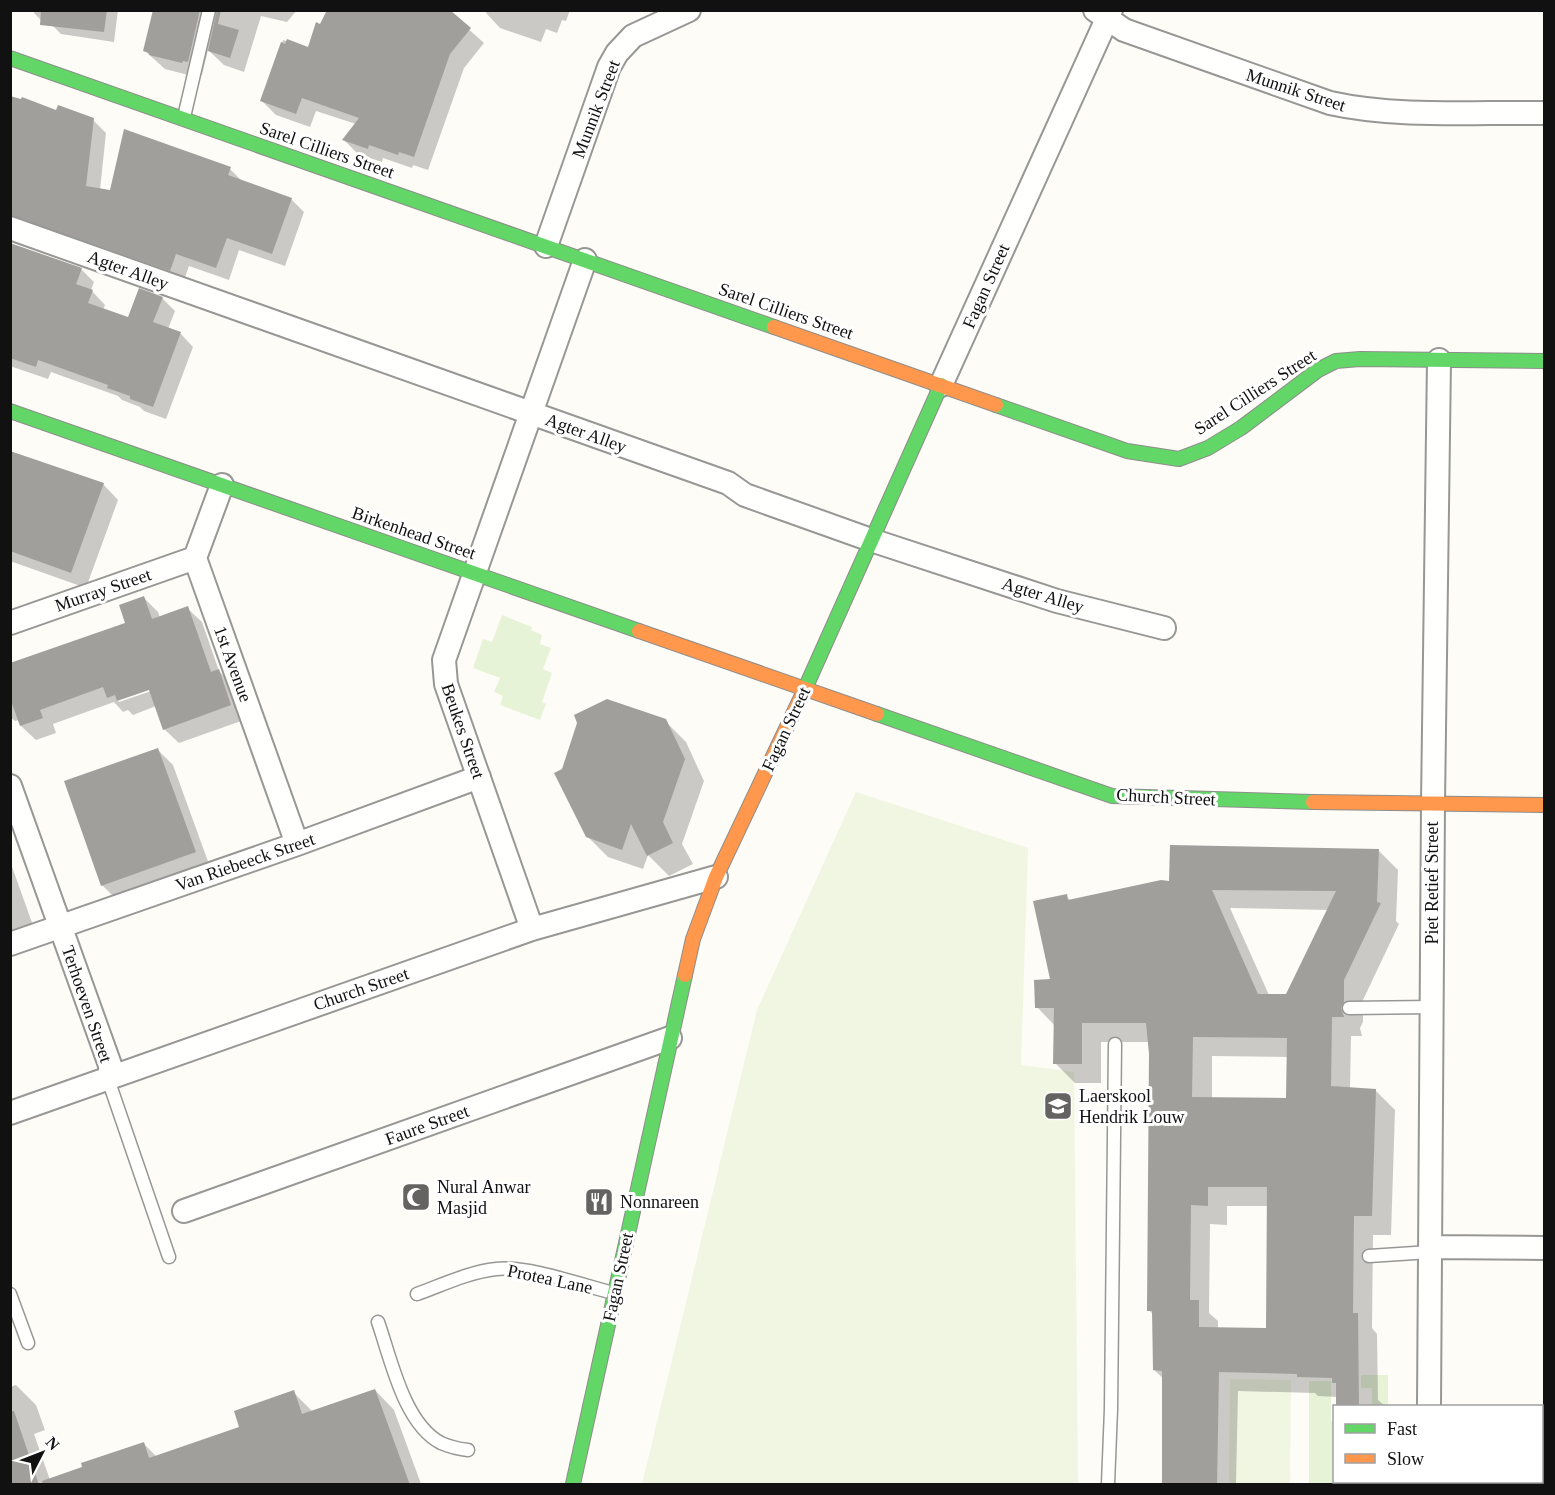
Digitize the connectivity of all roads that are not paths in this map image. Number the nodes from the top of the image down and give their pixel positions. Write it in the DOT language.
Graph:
graph roads {
  1 [pos="209,10"];
  2 [pos="689,10"];
  3 [pos="1104,13"];
  4 [pos="10,58"];
  5 [pos="1545,113"];
  6 [pos="184,119"];
  7 [pos="10,228"];
  8 [pos="546,246"];
  9 [pos="585,260"];
  10 [pos="1439,360"];
  11 [pos="1545,361"];
  12 [pos="941,385"];
  13 [pos="10,411"];
  14 [pos="532,413"];
  15 [pos="222,485"];
  16 [pos="871,540"];
  17 [pos="195,558"];
  18 [pos="476,574"];
  19 [pos="10,623"];
  20 [pos="1164,628"];
  21 [pos="805,689"];
  22 [pos="479,777"];
  23 [pos="10,786"];
  24 [pos="1433,804"];
  25 [pos="1545,805"];
  26 [pos="297,844"];
  27 [pos="716,878"];
  28 [pos="60,926"];
  29 [pos="532,929"];
  30 [pos="10,944"];
  31 [pos="1432,1007"];
  32 [pos="1349,1008"];
  33 [pos="670,1038"];
  34 [pos="1115,1044"];
  35 [pos="110,1077"];
  36 [pos="10,1113"];
  37 [pos="184,1211"];
  38 [pos="1545,1248"];
  39 [pos="1431,1249"];
  40 [pos="1369,1256"];
  41 [pos="169,1257"];
  42 [pos="615,1293"];
  43 [pos="10,1294"];
  44 [pos="417,1294"];
  45 [pos="378,1322"];
  46 [pos="28,1343"];
  47 [pos="1429,1405"];
  48 [pos="468,1450"];
  49 [pos="573,1485"];
  50 [pos="1108,1485"];
  1 -- 6 [label="lane"];
  2 -- 8 [label="street, Munnik Street"];
  3 -- 5 [label="street, Munnik Street"];
  3 -- 12 [label="street, Fagan Street"];
  4 -- 6 [label="street, Sarel Cilliers Street"];
  6 -- 8 [label="street, Sarel Cilliers Street"];
  7 -- 14 [label="street, Agter Alley"];
  8 -- 9 [label="street, Sarel Cilliers Street"];
  9 -- 12 [label="street, Sarel Cilliers Street"];
  9 -- 14 [label="street, Beukes Street"];
  10 -- 11 [label="street, Sarel Cilliers Street"];
  10 -- 12 [label="street, Sarel Cilliers Street"];
  10 -- 24 [label="street, Piet Retief Street"];
  12 -- 16 [label="street, Fagan Street"];
  13 -- 15 [label="street, Birkenhead Street"];
  14 -- 16 [label="street, Agter Alley"];
  14 -- 18 [label="street, Beukes Street"];
  15 -- 17 [label="street"];
  15 -- 18 [label="street, Birkenhead Street"];
  16 -- 20 [label="street, Agter Alley"];
  16 -- 21 [label="street, Fagan Street"];
  17 -- 19 [label="street, Murray Street"];
  17 -- 26 [label="street, 1st Avenue"];
  18 -- 21 [label="street, Birkenhead Street"];
  18 -- 22 [label="street, Beukes Street"];
  21 -- 24 [label="street, Church Street"];
  21 -- 27 [label="street, Fagan Street"];
  22 -- 26 [label="street, Van Riebeeck Street"];
  22 -- 29 [label="street, Beukes Street"];
  23 -- 28 [label="street, Terhoeven Street"];
  24 -- 25 [label="street, Church Street"];
  24 -- 31 [label="street, Piet Retief Street"];
  26 -- 28 [label="street, Van Riebeeck Street"];
  27 -- 29 [label="street, Church Street"];
  27 -- 33 [label="street, Fagan Street"];
  28 -- 30 [label="street, Van Riebeeck Street"];
  28 -- 35 [label="street, Terhoeven Street"];
  29 -- 35 [label="street, Church Street"];
  31 -- 32 [label="lane"];
  31 -- 39 [label="street, Piet Retief Street"];
  33 -- 37 [label="street, Faure Street"];
  33 -- 42 [label="street, Fagan Street"];
  34 -- 50 [label="lane"];
  35 -- 36 [label="street, Church Street"];
  35 -- 41 [label="lane, Terhoeven Street"];
  38 -- 39 [label="street"];
  39 -- 40 [label="lane"];
  39 -- 47 [label="street, Piet Retief Street"];
  42 -- 44 [label="lane, Protea Lane"];
  42 -- 49 [label="street, Fagan Street"];
  43 -- 46 [label="lane"];
  45 -- 48 [label="lane"];
}
